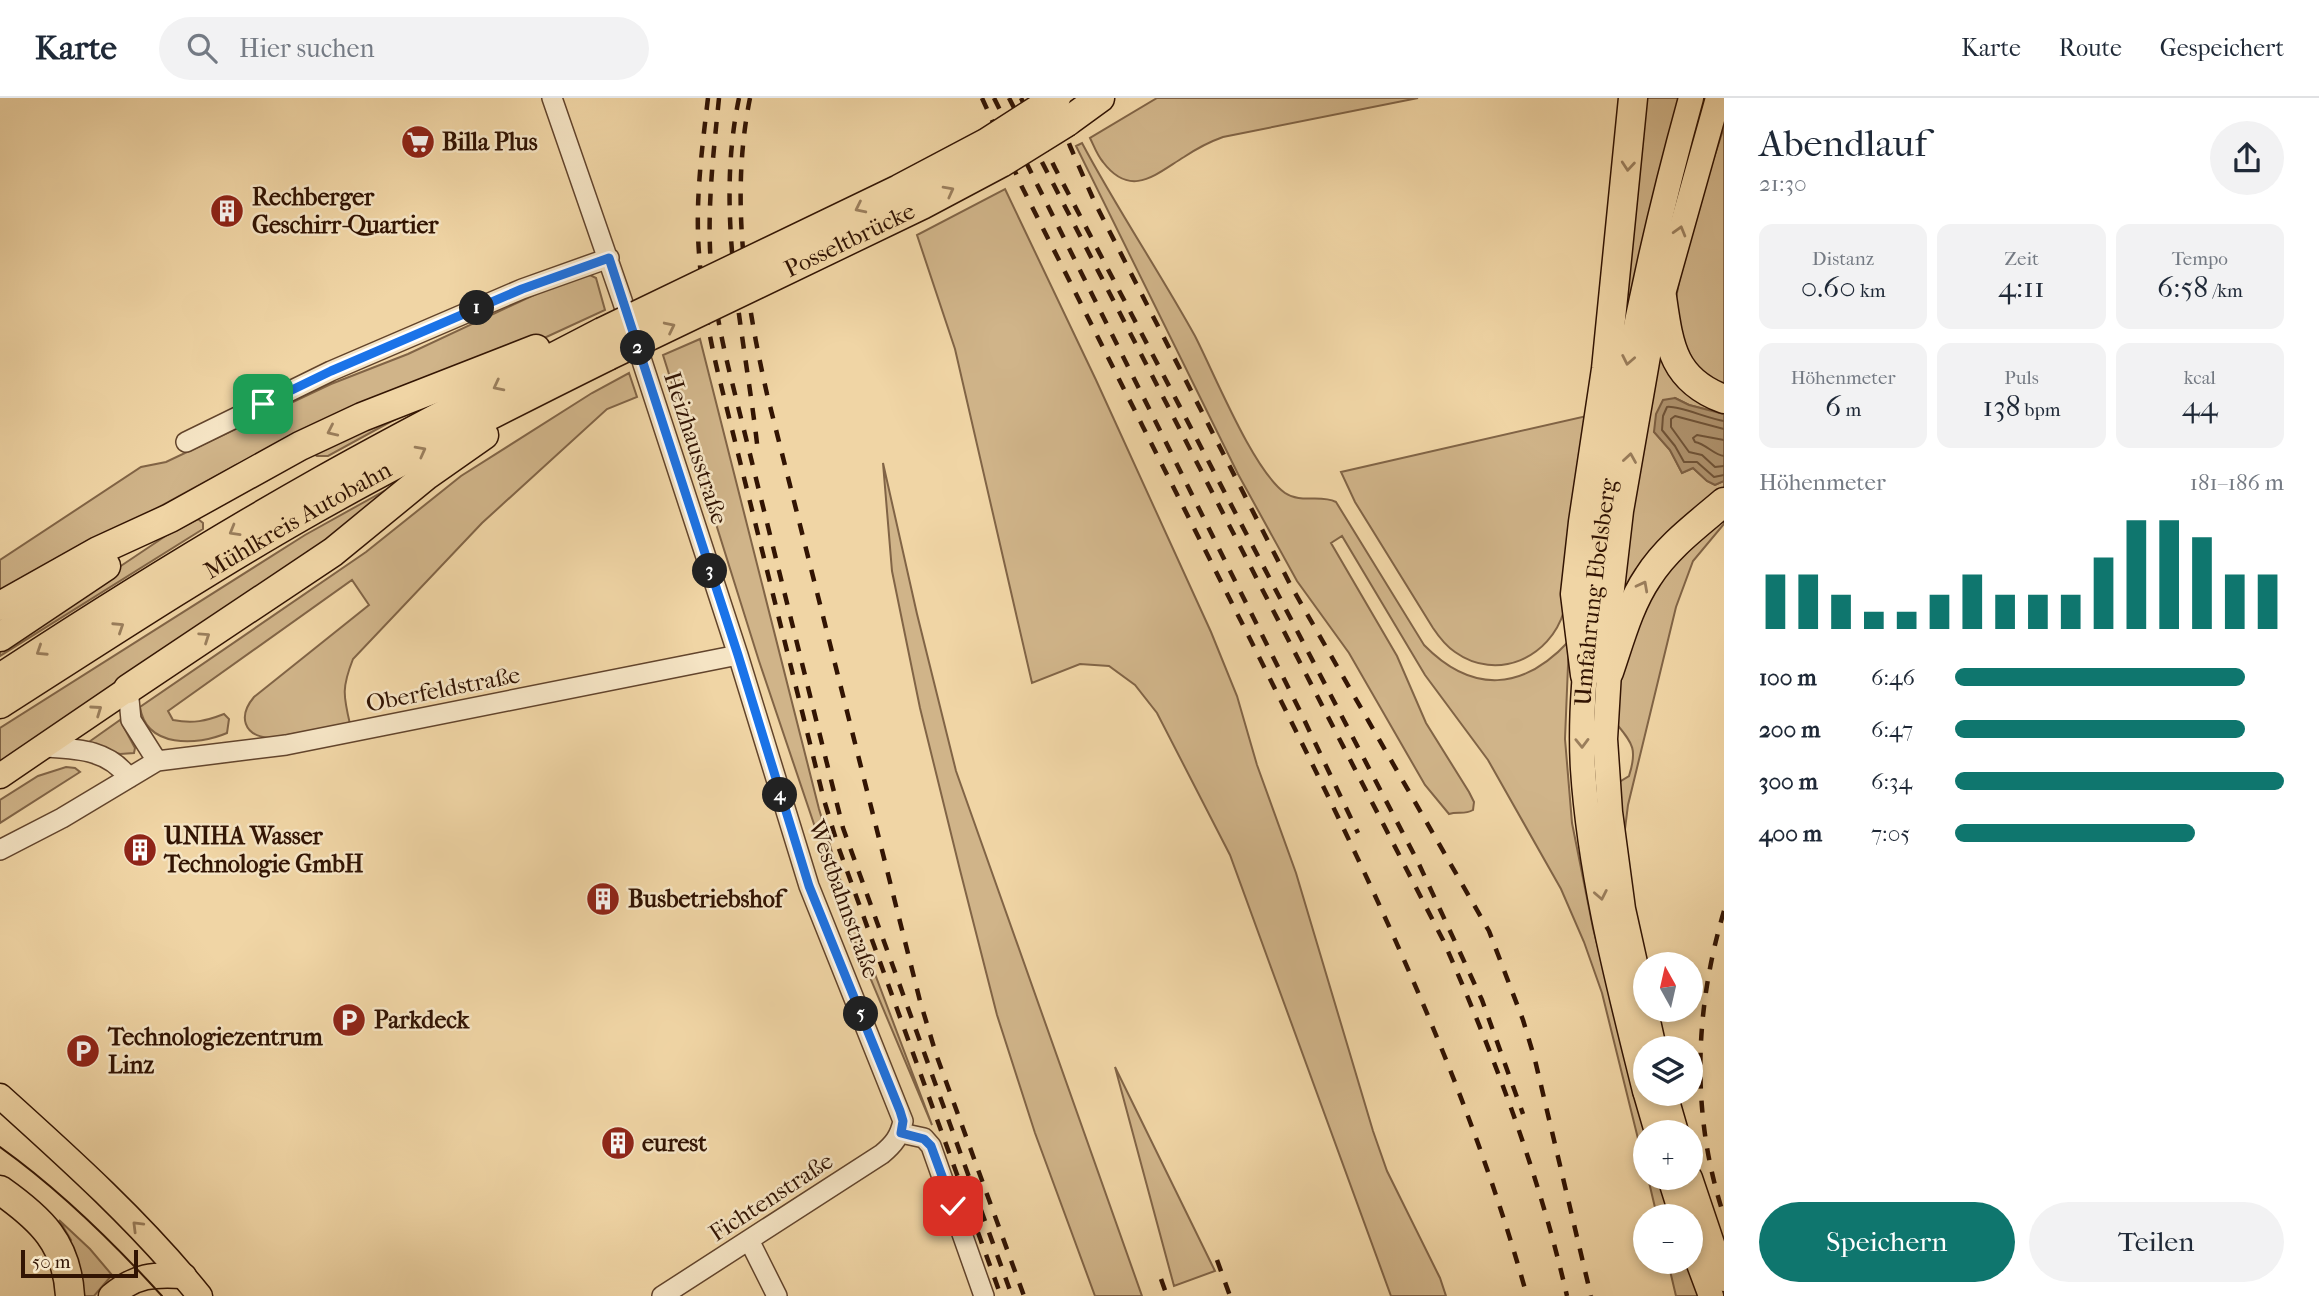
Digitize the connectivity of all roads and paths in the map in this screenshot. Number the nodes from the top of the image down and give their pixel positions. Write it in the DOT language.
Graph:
graph roads {
  1 [pos="552,98"];
  2 [pos="1056,98"];
  3 [pos="1633,98"];
  4 [pos="1691,98"];
  5 [pos="1718,98"];
  6 [pos="1092,104"];
  7 [pos="609,258"];
  8 [pos="1662,297"];
  9 [pos="600,345"];
  10 [pos="1724,399"];
  11 [pos="186,442"];
  12 [pos="1724,502"];
  13 [pos="170,518"];
  14 [pos="0,606"];
  15 [pos="0,637"];
  16 [pos="738,655"];
  17 [pos="1597,673"];
  18 [pos="0,678"];
  19 [pos="128,689"];
  20 [pos="0,704"];
  21 [pos="44,747"];
  22 [pos="157,761"];
  23 [pos="0,776"];
  24 [pos="129,778"];
  25 [pos="0,850"];
  26 [pos="1651,1036"];
  27 [pos="1633,1042"];
  28 [pos="0,1096"];
  29 [pos="901,1133"];
  30 [pos="0,1190"];
  31 [pos="1694,1190"];
  32 [pos="749,1240"];
  33 [pos="1703,1274"];
  34 [pos="1724,1279"];
  35 [pos="187,1288"];
  36 [pos="71,1296"];
  37 [pos="111,1296"];
  38 [pos="662,1296"];
  39 [pos="778,1296"];
  40 [pos="985,1296"];
  41 [pos="1711,1296"];
  1 -- 7 [label="street, Heizhausstraße"];
  2 -- 9 [label="highway, Posseltbrücke, one-way, bridge"];
  3 -- 17 [label="highway, one-way"];
  4 -- 17 [label="main road, Umfahrung Ebelsberg, one-way"];
  8 -- 5 [label="main road, Umfahrung Ebelsberg, one-way"];
  9 -- 6 [label="highway, Posseltbrücke, one-way, bridge"];
  7 -- 11 [label="street"];
  7 -- 16 [label="street, Heizhausstraße"];
  8 -- 10 [label="highway"];
  17 -- 8 [label="main road, Umfahrung Ebelsberg, one-way"];
  9 -- 13 [label="highway, one-way"];
  9 -- 18 [label="highway, Mühlkreis Autobahn, one-way"];
  19 -- 9 [label="highway, one-way"];
  20 -- 9 [label="highway, Mühlkreis Autobahn, one-way"];
  17 -- 12 [label="highway, one-way"];
  13 -- 14 [label="highway"];
  13 -- 15 [label="highway"];
  16 -- 22 [label="street, Oberfeldstraße"];
  16 -- 29 [label="street, Westbahnstraße"];
  17 -- 26 [label="main road, Umfahrung Ebelsberg"];
  17 -- 27 [label="main road, Umfahrung Ebelsberg, one-way"];
  21 -- 19 [label="main road, one-way"];
  19 -- 22 [label="street"];
  21 -- 23 [label="main road"];
  21 -- 24 [label="street"];
  22 -- 24 [label="street, Oberfeldstraße"];
  24 -- 25 [label="street, Oberfeldstraße"];
  35 -- 28 [label="main road, one-way"];
  29 -- 32 [label="street, Fichtenstraße"];
  29 -- 40 [label="street"];
  30 -- 36 [label="highway"];
  31 -- 34 [label="main road"];
  32 -- 38 [label="street, Fichtenstraße"];
  32 -- 39 [label="street"];
  33 -- 41 [label="main road"];
  35 -- 37 [label="main road"];
}
